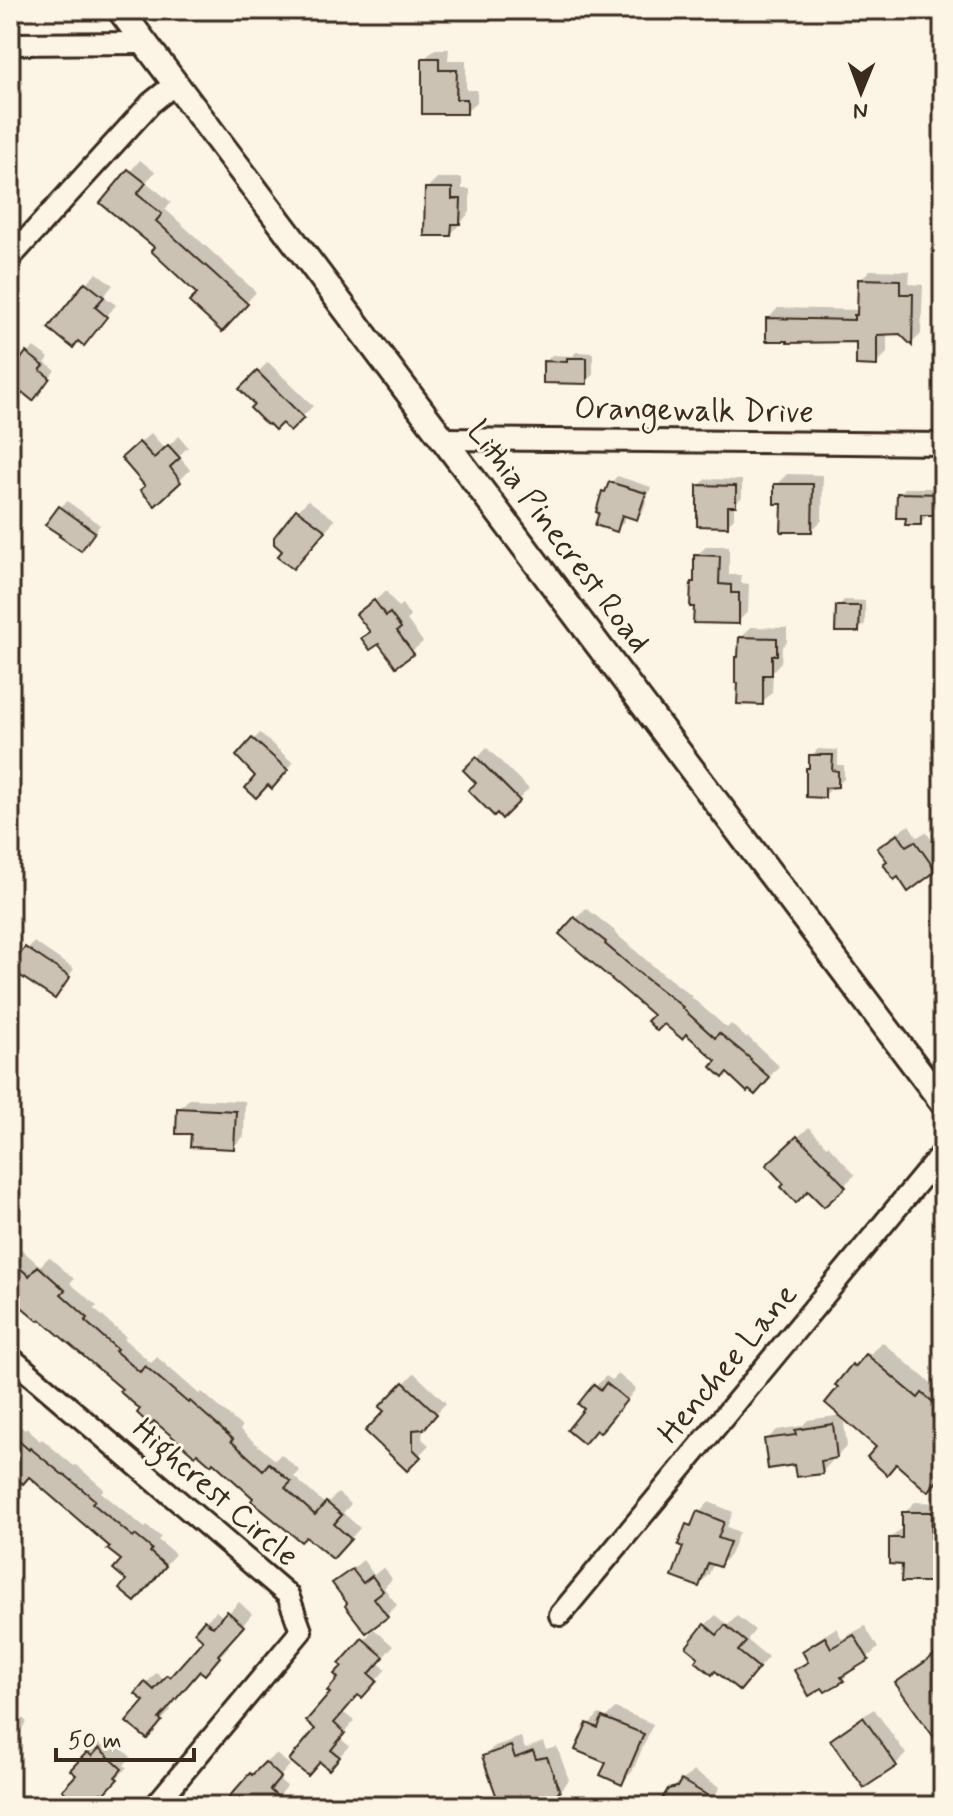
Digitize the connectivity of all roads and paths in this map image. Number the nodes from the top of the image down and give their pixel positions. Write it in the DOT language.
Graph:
graph roads {
  1 [pos="120,10"];
  2 [pos="145,43"];
  3 [pos="10,44"];
  4 [pos="176,83"];
  5 [pos="10,258"];
  6 [pos="444,439"];
  7 [pos="943,444"];
  8 [pos="943,1103"];
  9 [pos="943,1152"];
  10 [pos="10,1357"];
  11 [pos="560,1615"];
  12 [pos="155,1806"];
  1 -- 2 [label="main road, Lithia Pinecrest Road"];
  2 -- 3 [label="street"];
  2 -- 4 [label="main road, Lithia Pinecrest Road"];
  4 -- 5 [label="street"];
  4 -- 6 [label="main road, Lithia Pinecrest Road"];
  6 -- 7 [label="street, Orangewalk Drive"];
  6 -- 8 [label="main road, Lithia Pinecrest Road"];
  9 -- 11 [label="street, Henchee Lane"];
  10 -- 12 [label="street, Highcrest Circle"];
}
